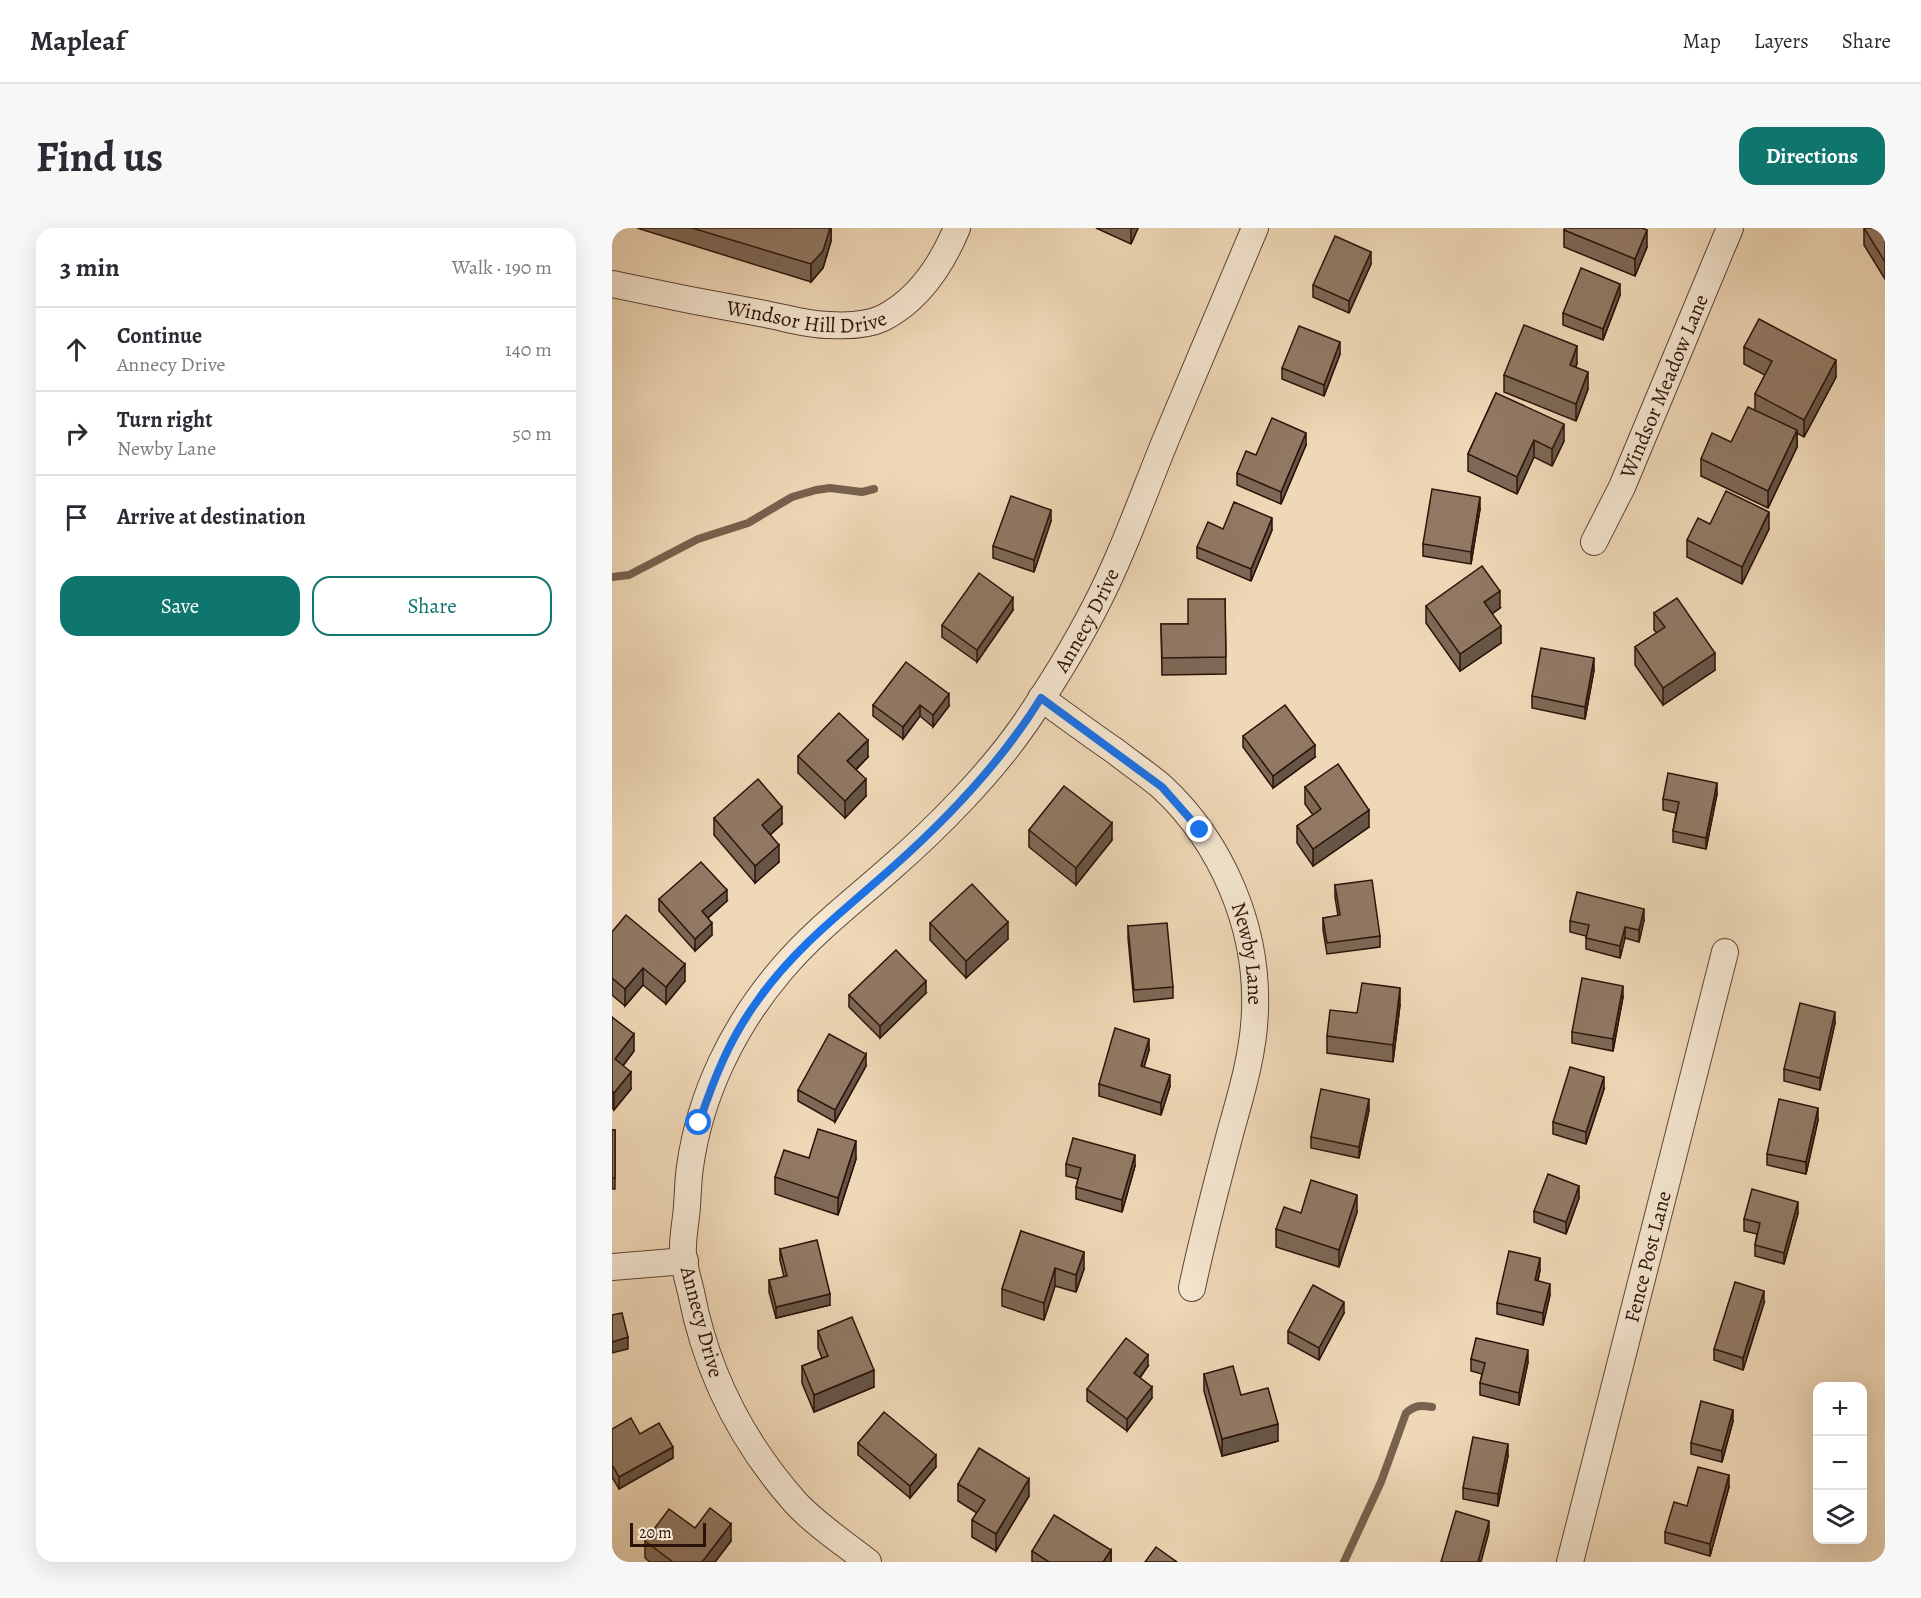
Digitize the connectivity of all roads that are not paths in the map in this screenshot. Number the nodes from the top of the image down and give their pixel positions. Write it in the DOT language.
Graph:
graph roads {
  1 [pos="957,228"];
  2 [pos="1255,228"];
  3 [pos="1730,228"];
  4 [pos="612,284"];
  5 [pos="1594,542"];
  6 [pos="1041,698"];
  7 [pos="1725,952"];
  8 [pos="685,1261"];
  9 [pos="612,1267"];
  10 [pos="1192,1288"];
  11 [pos="868,1562"];
  12 [pos="1570,1562"];
  1 -- 4 [label="street, Windsor Hill Drive"];
  2 -- 6 [label="street, Annecy Drive"];
  3 -- 5 [label="street, Windsor Meadow Lane"];
  6 -- 8 [label="street, Annecy Drive"];
  6 -- 10 [label="street, Newby Lane"];
  7 -- 12 [label="street, Fence Post Lane"];
  8 -- 9 [label="street"];
  8 -- 11 [label="street, Annecy Drive"];
}
